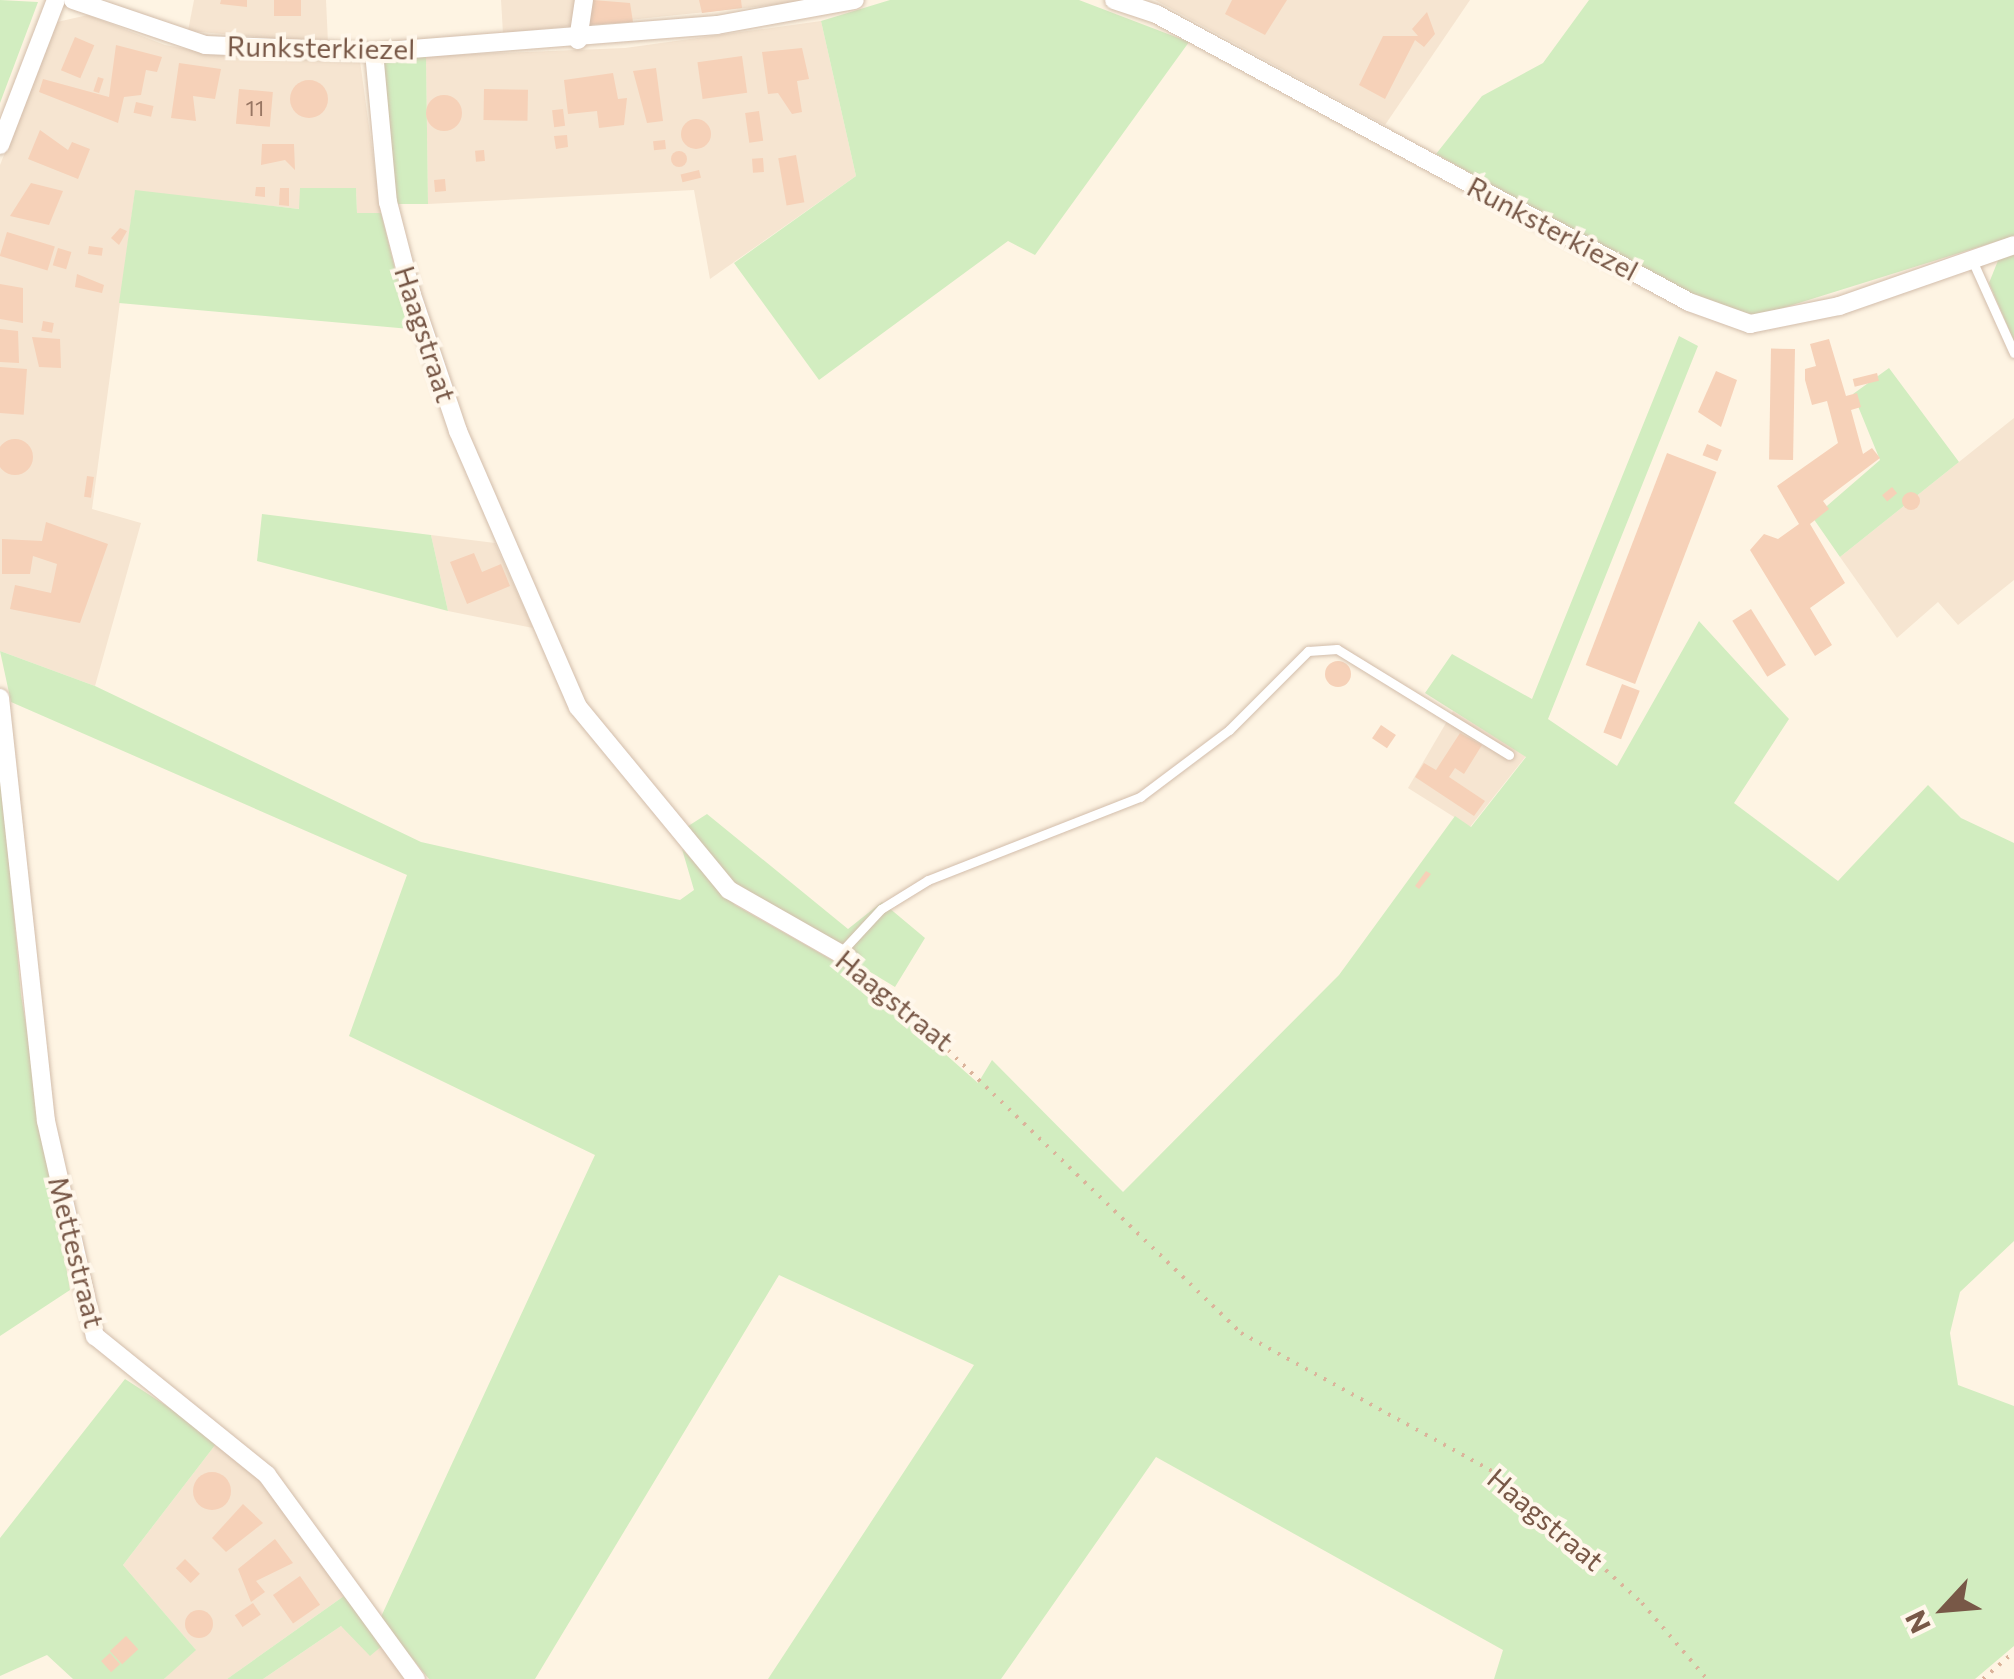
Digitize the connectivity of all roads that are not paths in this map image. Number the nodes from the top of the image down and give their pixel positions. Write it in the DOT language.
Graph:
graph roads {
  1 [pos="56,0"];
  2 [pos="73,0"];
  3 [pos="584,0"];
  4 [pos="855,0"];
  5 [pos="1114,0"];
  6 [pos="578,40"];
  7 [pos="374,52"];
  8 [pos="0,145"];
  9 [pos="2014,245"];
  10 [pos="1972,260"];
  11 [pos="2014,352"];
  12 [pos="0,698"];
  13 [pos="1509,756"];
  14 [pos="846,956"];
  15 [pos="416,1679"];
  1 -- 8 [label="street"];
  2 -- 7 [label="street, Runksterkiezel"];
  3 -- 6 [label="street"];
  4 -- 6 [label="street, Runksterkiezel"];
  5 -- 10 [label="street, Runksterkiezel"];
  6 -- 7 [label="street, Runksterkiezel"];
  7 -- 14 [label="street, Haagstraat"];
  9 -- 10 [label="street, Runksterkiezel"];
  10 -- 11 [label="lane"];
  12 -- 15 [label="street, Mettestraat"];
  13 -- 14 [label="lane"];
}
